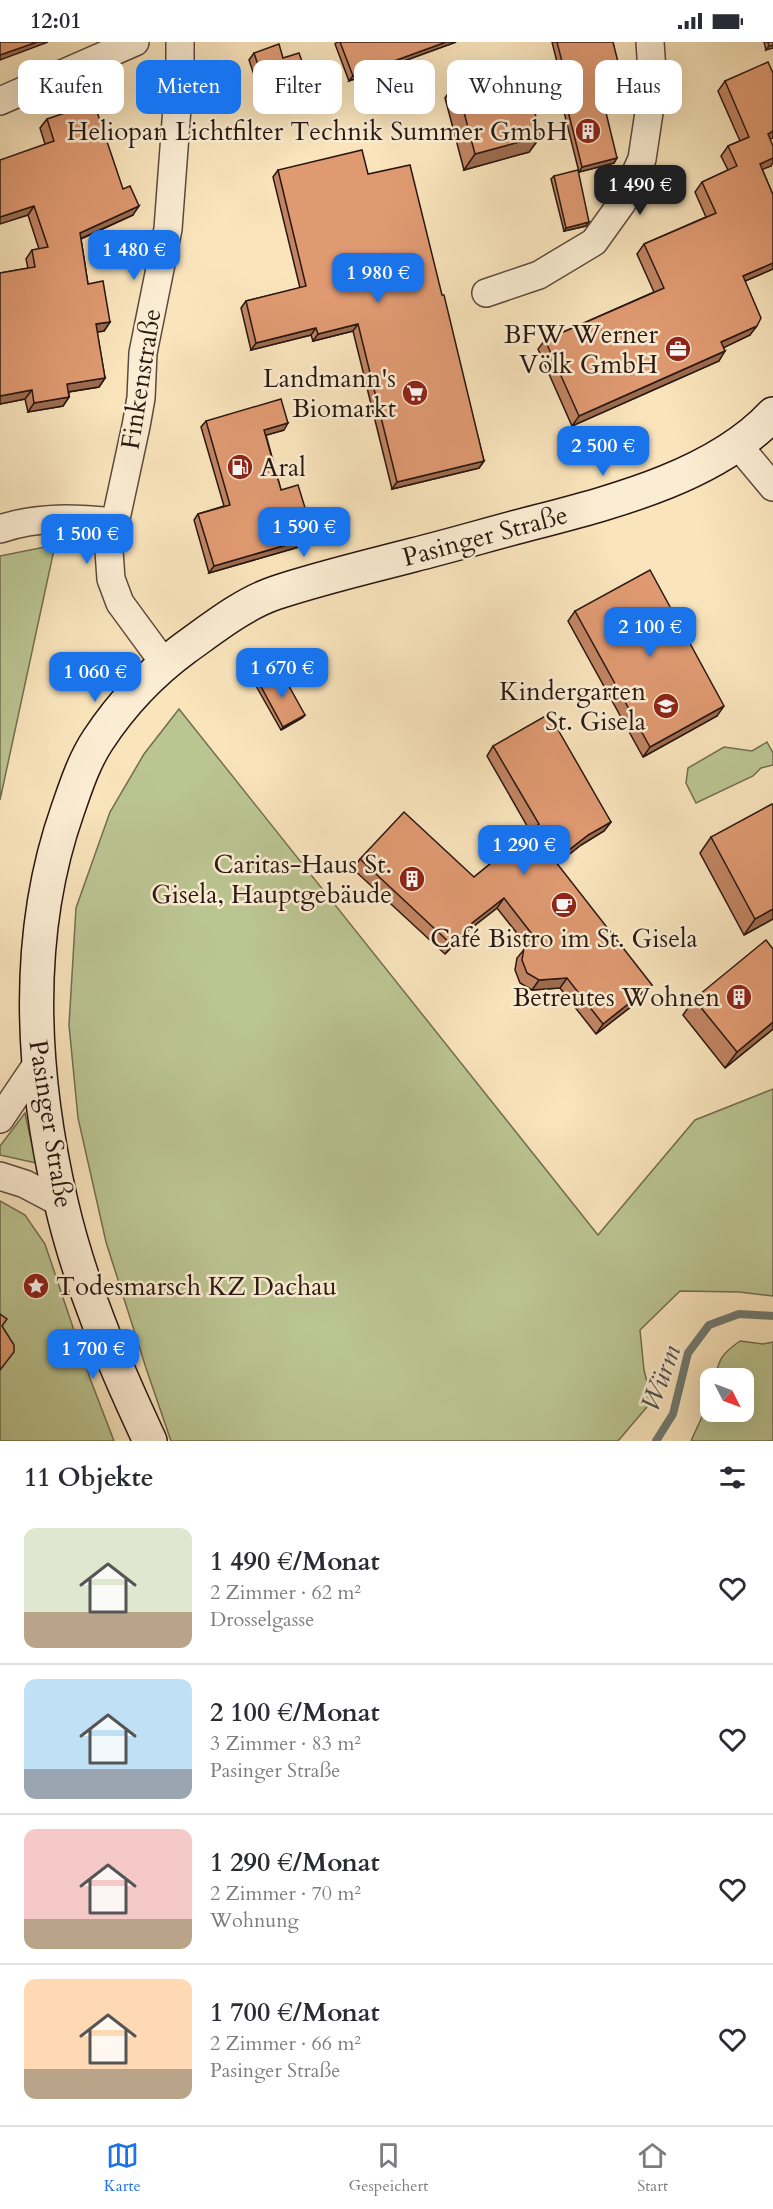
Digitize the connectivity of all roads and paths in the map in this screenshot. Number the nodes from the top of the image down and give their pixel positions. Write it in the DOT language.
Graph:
graph roads {
  1 [pos="135,42"];
  2 [pos="180,42"];
  3 [pos="650,42"];
  4 [pos="0,101"];
  5 [pos="486,293"];
  6 [pos="773,414"];
  7 [pos="737,444"];
  8 [pos="773,487"];
  9 [pos="115,522"];
  10 [pos="0,529"];
  11 [pos="164,663"];
  12 [pos="37,1064"];
  13 [pos="0,1119"];
  14 [pos="0,1176"];
  15 [pos="61,1203"];
  16 [pos="150,1441"];
  1 -- 4 [label="street"];
  2 -- 9 [label="street, Finkenstraße"];
  3 -- 5 [label="street"];
  6 -- 7 [label="main road, Pasinger Straße"];
  7 -- 8 [label="street"];
  7 -- 11 [label="main road, Pasinger Straße"];
  9 -- 10 [label="street"];
  9 -- 11 [label="street, Finkenstraße"];
  11 -- 12 [label="main road, Pasinger Straße"];
  12 -- 13 [label="street"];
  12 -- 15 [label="main road, Pasinger Straße"];
  14 -- 15 [label="street"];
  15 -- 16 [label="main road, Pasinger Straße"];
}
